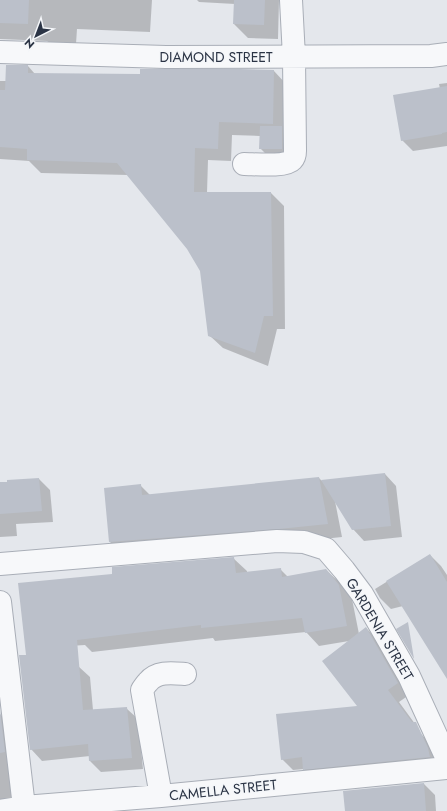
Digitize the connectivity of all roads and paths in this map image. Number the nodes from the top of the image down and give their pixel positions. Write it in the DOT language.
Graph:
graph roads {
  1 [pos="291,0"];
  2 [pos="0,52"];
  3 [pos="439,55"];
  4 [pos="294,57"];
  5 [pos="244,164"];
  6 [pos="0,564"];
  7 [pos="0,602"];
  8 [pos="185,674"];
  9 [pos="447,759"];
  10 [pos="447,768"];
  11 [pos="161,796"];
  12 [pos="24,807"];
  13 [pos="0,811"];
  1 -- 4 [label="street"];
  2 -- 4 [label="street, DIAMOND STREET"];
  3 -- 4 [label="street, DIAMOND STREET"];
  4 -- 5 [label="street"];
  6 -- 9 [label="street, GARDENIA STREET"];
  7 -- 12 [label="street"];
  8 -- 11 [label="street"];
  10 -- 11 [label="street, CAMELLA STREET"];
  11 -- 12 [label="street, CAMELLA STREET"];
  12 -- 13 [label="street, CAMELLA STREET"];
}
